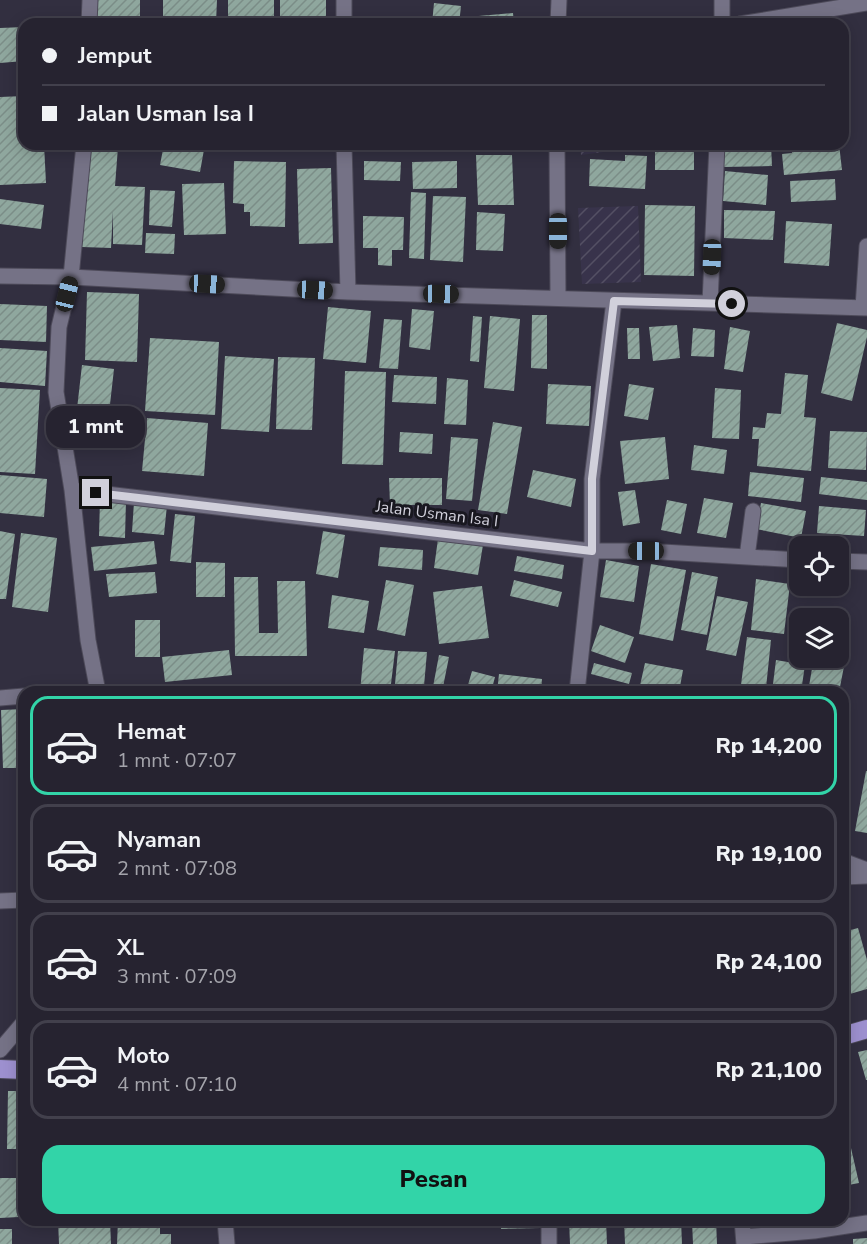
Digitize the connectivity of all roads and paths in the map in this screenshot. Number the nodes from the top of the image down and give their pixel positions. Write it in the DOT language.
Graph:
graph roads {
  1 [pos="90,0"];
  2 [pos="344,0"];
  3 [pos="559,0"];
  4 [pos="722,0"];
  5 [pos="867,3"];
  6 [pos="89,18"];
  7 [pos="344,18"];
  8 [pos="558,18"];
  9 [pos="722,18"];
  10 [pos="776,18"];
  11 [pos="83,150"];
  12 [pos="344,150"];
  13 [pos="557,150"];
  14 [pos="717,150"];
  15 [pos="867,246"];
  16 [pos="0,276"];
  17 [pos="71,277"];
  18 [pos="348,292"];
  19 [pos="558,297"];
  20 [pos="614,301"];
  21 [pos="710,303"];
  22 [pos="865,308"];
  23 [pos="72,490"];
  24 [pos="753,512"];
  25 [pos="592,551"];
  26 [pos="747,557"];
  27 [pos="789,559"];
  28 [pos="849,561"];
  29 [pos="867,562"];
  30 [pos="97,686"];
  31 [pos="578,686"];
  32 [pos="18,696"];
  33 [pos="0,698"];
  34 [pos="849,863"];
  35 [pos="867,870"];
  36 [pos="867,876"];
  37 [pos="849,877"];
  38 [pos="18,900"];
  39 [pos="0,901"];
  40 [pos="18,1029"];
  41 [pos="867,1029"];
  42 [pos="849,1034"];
  43 [pos="0,1050"];
  44 [pos="0,1069"];
  45 [pos="18,1070"];
  46 [pos="867,1223"];
  47 [pos="226,1226"];
  48 [pos="549,1226"];
  49 [pos="847,1226"];
  50 [pos="849,1226"];
  51 [pos="744,1240"];
  52 [pos="227,1244"];
  53 [pos="549,1244"];
  1 -- 6 [label="street"];
  2 -- 7 [label="street"];
  3 -- 8 [label="street"];
  4 -- 9 [label="street"];
  5 -- 10 [label="street"];
  11 -- 17 [label="street"];
  12 -- 18 [label="street"];
  13 -- 19 [label="street"];
  14 -- 21 [label="street"];
  15 -- 22 [label="street"];
  16 -- 17 [label="street"];
  17 -- 18 [label="street"];
  17 -- 23 [label="street"];
  18 -- 19 [label="street"];
  19 -- 20 [label="street"];
  20 -- 21 [label="street"];
  20 -- 25 [label="street"];
  21 -- 22 [label="street"];
  23 -- 25 [label="street, Jalan Usman Isa I"];
  23 -- 30 [label="street"];
  24 -- 26 [label="street"];
  25 -- 26 [label="street, Jalan Usman Isa I"];
  25 -- 31 [label="street"];
  26 -- 27 [label="street, Jalan Usman Isa I"];
  28 -- 29 [label="street"];
  32 -- 33 [label="street"];
  34 -- 35 [label="street"];
  36 -- 37 [label="street"];
  38 -- 39 [label="street"];
  40 -- 43 [label="street"];
  41 -- 42 [label="highway"];
  44 -- 45 [label="highway"];
  46 -- 50 [label="street"];
  47 -- 52 [label="street"];
  48 -- 53 [label="street"];
  49 -- 51 [label="street"];
}
